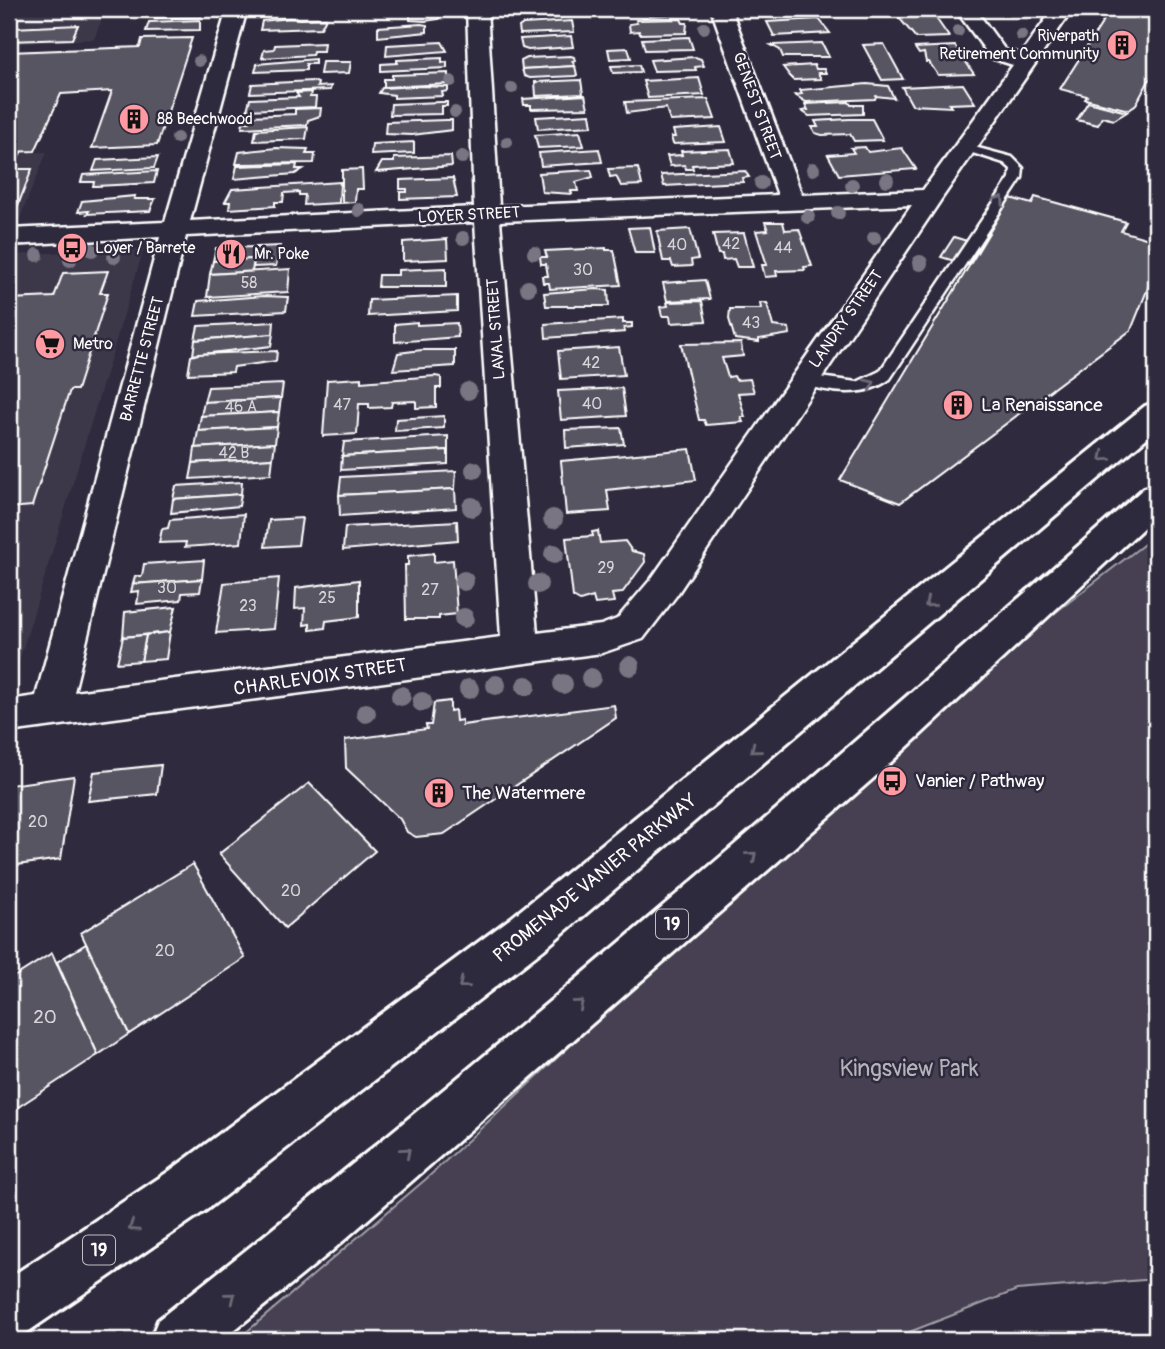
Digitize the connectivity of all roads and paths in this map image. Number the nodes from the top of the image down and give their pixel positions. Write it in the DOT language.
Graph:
graph roads {
  1 [pos="237,9"];
  2 [pos="477,9"];
  3 [pos="721,9"];
  4 [pos="965,9"];
  5 [pos="1063,9"];
  6 [pos="1027,62"];
  7 [pos="967,147"];
  8 [pos="930,197"];
  9 [pos="793,203"];
  10 [pos="487,214"];
  11 [pos="175,230"];
  12 [pos="9,237"];
  13 [pos="804,380"];
  14 [pos="1156,413"];
  15 [pos="1156,497"];
  16 [pos="630,629"];
  17 [pos="520,650"];
  18 [pos="51,710"];
  19 [pos="9,716"];
  20 [pos="9,1311"];
  21 [pos="178,1340"];
  1 -- 11 [label="street, BARRETTE STREET"];
  2 -- 10 [label="street, LAVAL STREET"];
  3 -- 9 [label="street, GENEST STREET"];
  4 -- 6 [label="street"];
  5 -- 6 [label="street, LANDRY STREET"];
  6 -- 7 [label="street, LANDRY STREET"];
  7 -- 8 [label="street, LANDRY STREET"];
  13 -- 7 [label="lane, one-way"];
  8 -- 9 [label="street, LOYER STREET"];
  8 -- 13 [label="street, LANDRY STREET"];
  9 -- 10 [label="street, LOYER STREET"];
  10 -- 11 [label="street, LOYER STREET"];
  10 -- 17 [label="street, LAVAL STREET"];
  11 -- 12 [label="street, LOYER STREET"];
  11 -- 18 [label="street, BARRETTE STREET"];
  13 -- 16 [label="street, LANDRY STREET"];
  14 -- 20 [label="main road, PROMENADE VANIER PARKWAY / 19, one-way"];
  21 -- 15 [label="main road, 19, one-way"];
  16 -- 17 [label="street, CHARLEVOIX STREET"];
  17 -- 18 [label="street, CHARLEVOIX STREET"];
  18 -- 19 [label="street, CHARLEVOIX STREET"];
}
